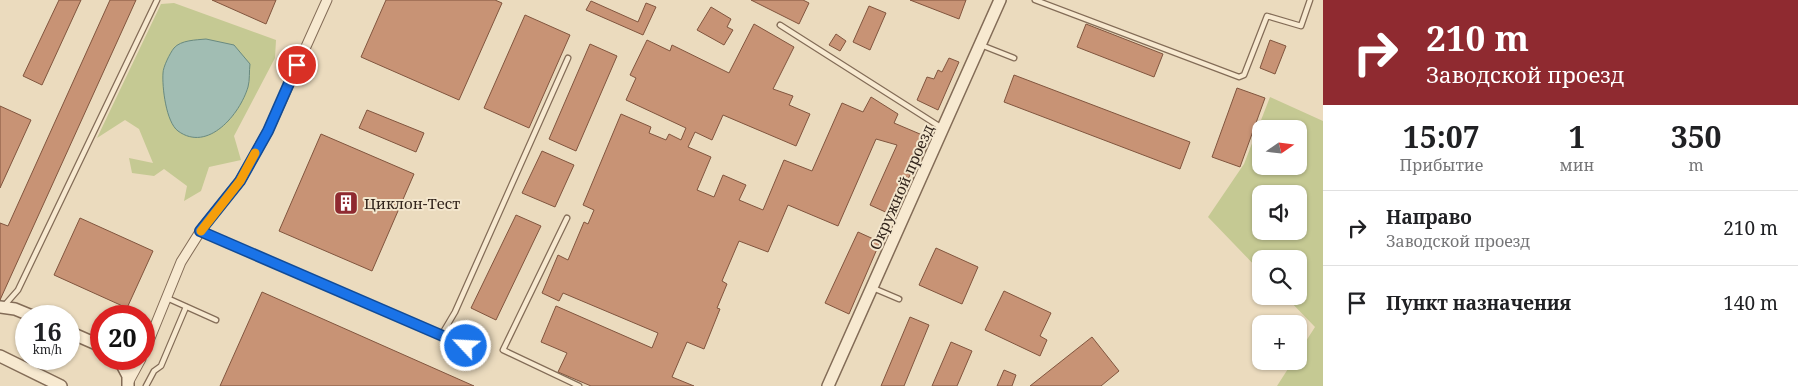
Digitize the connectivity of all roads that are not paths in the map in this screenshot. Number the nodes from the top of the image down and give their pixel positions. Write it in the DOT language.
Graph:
graph roads {
  1 [pos="157,0"];
  2 [pos="327,0"];
  3 [pos="1000,0"];
  4 [pos="1035,0"];
  5 [pos="1310,0"];
  6 [pos="780,25"];
  7 [pos="980,44"];
  8 [pos="568,58"];
  9 [pos="1014,58"];
  10 [pos="943,128"];
  11 [pos="567,218"];
  12 [pos="200,231"];
  13 [pos="873,287"];
  14 [pos="167,298"];
  15 [pos="899,299"];
  16 [pos="186,307"];
  17 [pos="1,308"];
  18 [pos="15,312"];
  19 [pos="216,320"];
  20 [pos="155,328"];
  21 [pos="442,334"];
  22 [pos="466,346"];
  23 [pos="0,356"];
  24 [pos="126,370"];
  25 [pos="136,370"];
  26 [pos="128,385"];
  27 [pos="61,386"];
  28 [pos="146,386"];
  29 [pos="579,386"];
  30 [pos="828,386"];
  1 -- 17 [label="lane"];
  2 -- 12 [label="street"];
  3 -- 7 [label="street, Окружной проезд"];
  4 -- 5 [label="lane"];
  6 -- 10 [label="lane"];
  7 -- 9 [label="lane"];
  7 -- 10 [label="street, Окружной проезд"];
  8 -- 21 [label="lane"];
  10 -- 13 [label="street, Окружной проезд"];
  11 -- 29 [label="lane"];
  12 -- 14 [label="street"];
  12 -- 21 [label="lane"];
  13 -- 15 [label="lane"];
  13 -- 30 [label="street, Окружной проезд"];
  14 -- 16 [label="lane"];
  14 -- 20 [label="street"];
  16 -- 19 [label="lane"];
  16 -- 28 [label="lane"];
  17 -- 18 [label="street"];
  21 -- 22 [label="lane"];
  23 -- 27 [label="street"];
  24 -- 26 [label="street"];
  25 -- 26 [label="street"];
}
